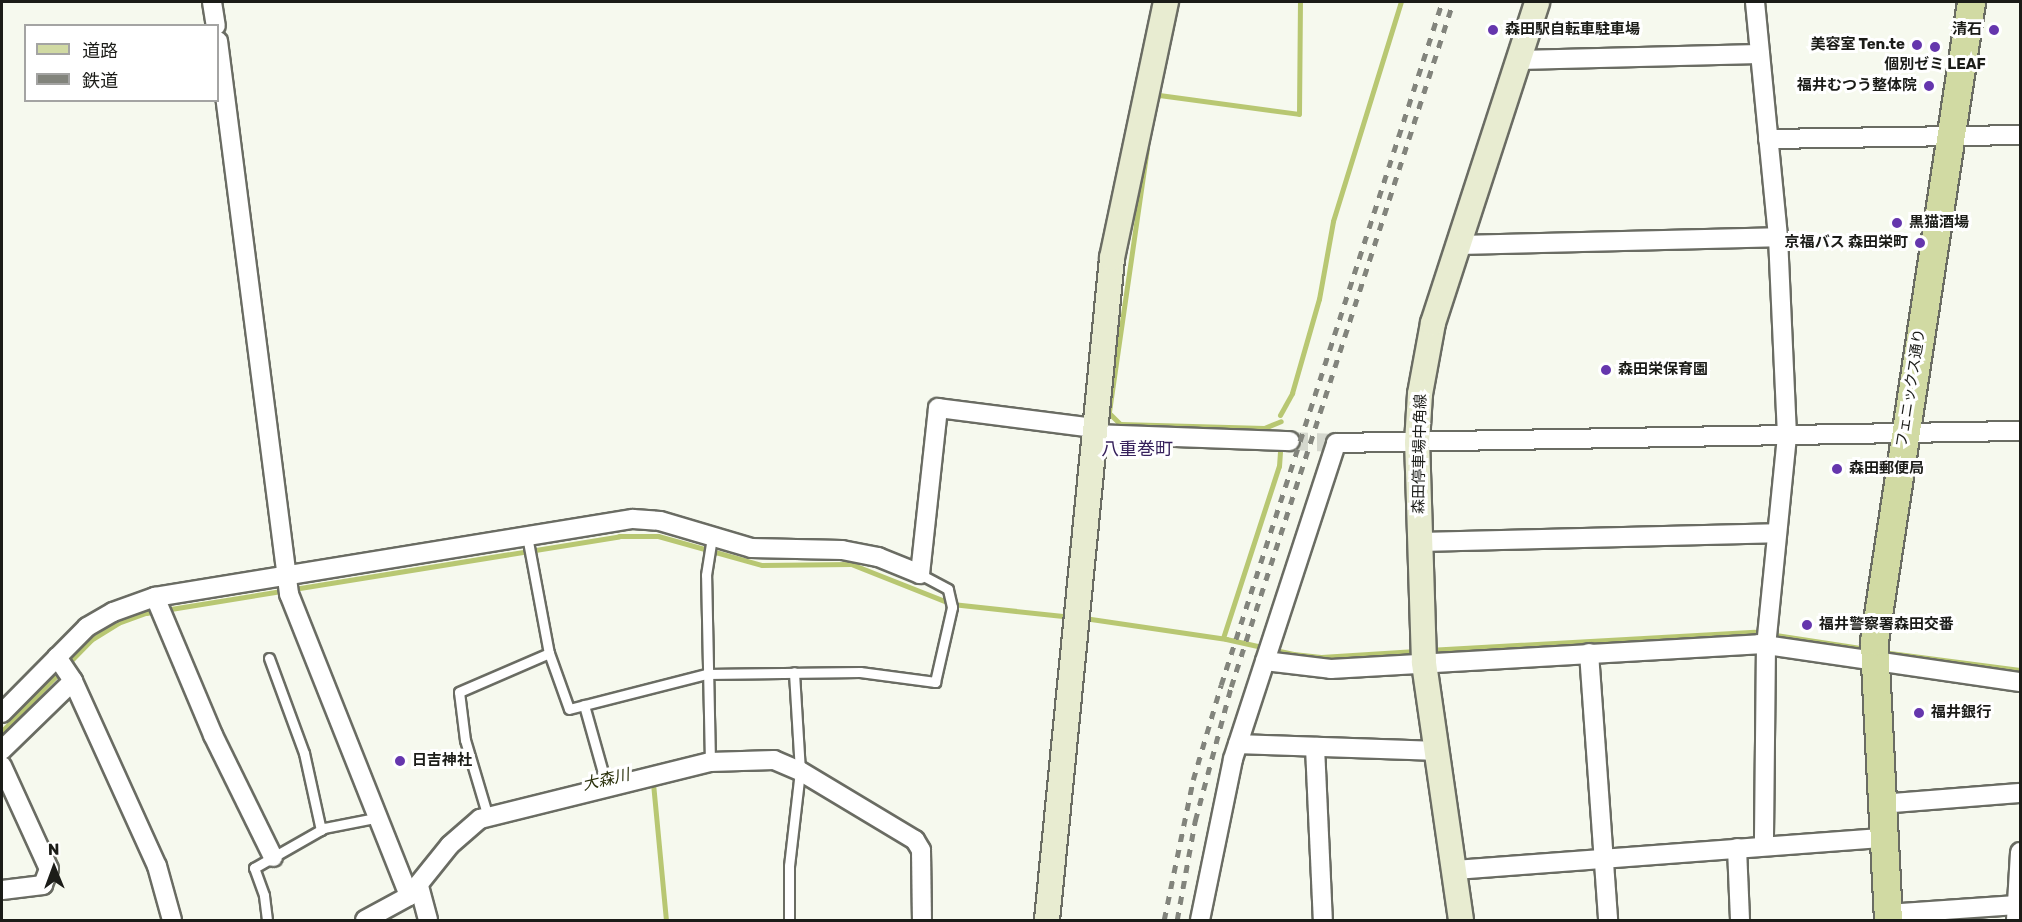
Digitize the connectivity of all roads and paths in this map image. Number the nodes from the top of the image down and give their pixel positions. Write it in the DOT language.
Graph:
graph roads {
  1 [pos="213,2"];
  2 [pos="1166,2"];
  3 [pos="1537,2"];
  4 [pos="1755,2"];
  5 [pos="1971,2"];
  6 [pos="216,24"];
  7 [pos="219,49"];
  8 [pos="1760,54"];
  9 [pos="1518,60"];
  10 [pos="2020,135"];
  11 [pos="1951,136"];
  12 [pos="1768,139"];
  13 [pos="1778,237"];
  14 [pos="1458,245"];
  15 [pos="1095,431"];
  16 [pos="2020,431"];
  17 [pos="1904,435"];
  18 [pos="1787,436"];
  19 [pos="1290,441"];
  20 [pos="1418,443"];
  21 [pos="1777,533"];
  22 [pos="528,541"];
  23 [pos="711,541"];
  24 [pos="1419,542"];
  25 [pos="920,574"];
  26 [pos="287,584"];
  27 [pos="158,605"];
  28 [pos="1766,645"];
  29 [pos="549,653"];
  30 [pos="1424,653"];
  31 [pos="1589,653"];
  32 [pos="268,658"];
  33 [pos="1265,661"];
  34 [pos="1873,662"];
  35 [pos="65,668"];
  36 [pos="794,672"];
  37 [pos="706,674"];
  38 [pos="2020,682"];
  39 [pos="584,705"];
  40 [pos="2,713"];
  41 [pos="1238,744"];
  42 [pos="1315,747"];
  43 [pos="2,750"];
  44 [pos="1437,751"];
  45 [pos="710,762"];
  46 [pos="2,766"];
  47 [pos="800,771"];
  48 [pos="607,787"];
  49 [pos="2020,793"];
  50 [pos="1880,804"];
  51 [pos="488,817"];
  52 [pos="375,818"];
  53 [pos="321,830"];
  54 [pos="1882,838"];
  55 [pos="1764,846"];
  56 [pos="1737,848"];
  57 [pos="2020,852"];
  58 [pos="273,857"];
  59 [pos="1605,857"];
  60 [pos="1454,870"];
  61 [pos="2,890"];
  62 [pos="414,891"];
  63 [pos="2016,913"];
  64 [pos="1887,917"];
  65 [pos="172,921"];
  66 [pos="267,921"];
  67 [pos="364,921"];
  68 [pos="428,921"];
  69 [pos="789,921"];
  70 [pos="922,921"];
  71 [pos="1047,921"];
  72 [pos="1200,921"];
  73 [pos="1323,921"];
  74 [pos="1461,921"];
  75 [pos="1608,921"];
  76 [pos="1740,921"];
  1 -- 6 [label="street"];
  2 -- 15 [label="main road"];
  3 -- 9 [label="main road, 森田停車場中角線"];
  4 -- 8 [label="street"];
  5 -- 11 [label="main road, フェニックス通り"];
  7 -- 26 [label="street"];
  8 -- 9 [label="street"];
  8 -- 12 [label="street"];
  9 -- 14 [label="main road, 森田停車場中角線"];
  10 -- 11 [label="street"];
  11 -- 12 [label="street"];
  11 -- 17 [label="main road, フェニックス通り"];
  12 -- 13 [label="street"];
  13 -- 14 [label="street"];
  13 -- 18 [label="street"];
  14 -- 20 [label="main road, 森田停車場中角線"];
  15 -- 19 [label="street"];
  15 -- 25 [label="street"];
  15 -- 71 [label="main road"];
  16 -- 17 [label="street"];
  17 -- 18 [label="street"];
  17 -- 34 [label="main road, フェニックス通り"];
  18 -- 20 [label="street"];
  18 -- 21 [label="street"];
  20 -- 24 [label="main road, 森田停車場中角線"];
  20 -- 33 [label="street"];
  21 -- 24 [label="street"];
  21 -- 28 [label="street"];
  22 -- 23 [label="street"];
  22 -- 26 [label="street"];
  22 -- 29 [label="lane"];
  23 -- 25 [label="street"];
  23 -- 37 [label="lane"];
  24 -- 30 [label="main road, 森田停車場中角線"];
  25 -- 36 [label="lane"];
  26 -- 27 [label="street"];
  26 -- 52 [label="street"];
  27 -- 35 [label="street"];
  27 -- 58 [label="street"];
  28 -- 31 [label="street"];
  28 -- 34 [label="street"];
  28 -- 55 [label="street"];
  29 -- 39 [label="lane"];
  29 -- 51 [label="lane"];
  30 -- 31 [label="street"];
  30 -- 33 [label="street"];
  30 -- 44 [label="main road, 森田停車場中角線"];
  31 -- 59 [label="street"];
  32 -- 53 [label="lane"];
  33 -- 41 [label="street"];
  34 -- 38 [label="street"];
  34 -- 50 [label="main road, フェニックス通り"];
  35 -- 40 [label="street"];
  35 -- 43 [label="street"];
  35 -- 65 [label="street"];
  36 -- 37 [label="lane"];
  36 -- 47 [label="lane"];
  37 -- 39 [label="lane"];
  37 -- 45 [label="lane"];
  39 -- 48 [label="lane"];
  41 -- 42 [label="street"];
  41 -- 72 [label="street"];
  42 -- 44 [label="street"];
  42 -- 73 [label="street"];
  44 -- 60 [label="main road, 森田停車場中角線"];
  45 -- 47 [label="street"];
  45 -- 48 [label="street"];
  46 -- 61 [label="street"];
  47 -- 69 [label="lane"];
  47 -- 70 [label="street"];
  48 -- 51 [label="street"];
  49 -- 50 [label="street"];
  50 -- 54 [label="main road, フェニックス通り"];
  51 -- 62 [label="street"];
  52 -- 53 [label="lane"];
  52 -- 62 [label="street"];
  53 -- 58 [label="lane"];
  54 -- 55 [label="street"];
  54 -- 64 [label="main road, フェニックス通り"];
  55 -- 56 [label="street"];
  56 -- 59 [label="street"];
  56 -- 76 [label="street"];
  57 -- 63 [label="street"];
  58 -- 66 [label="lane"];
  59 -- 60 [label="street"];
  59 -- 75 [label="street"];
  60 -- 74 [label="main road, 森田停車場中角線"];
  62 -- 67 [label="street"];
  62 -- 68 [label="street"];
  63 -- 64 [label="street"];
}
